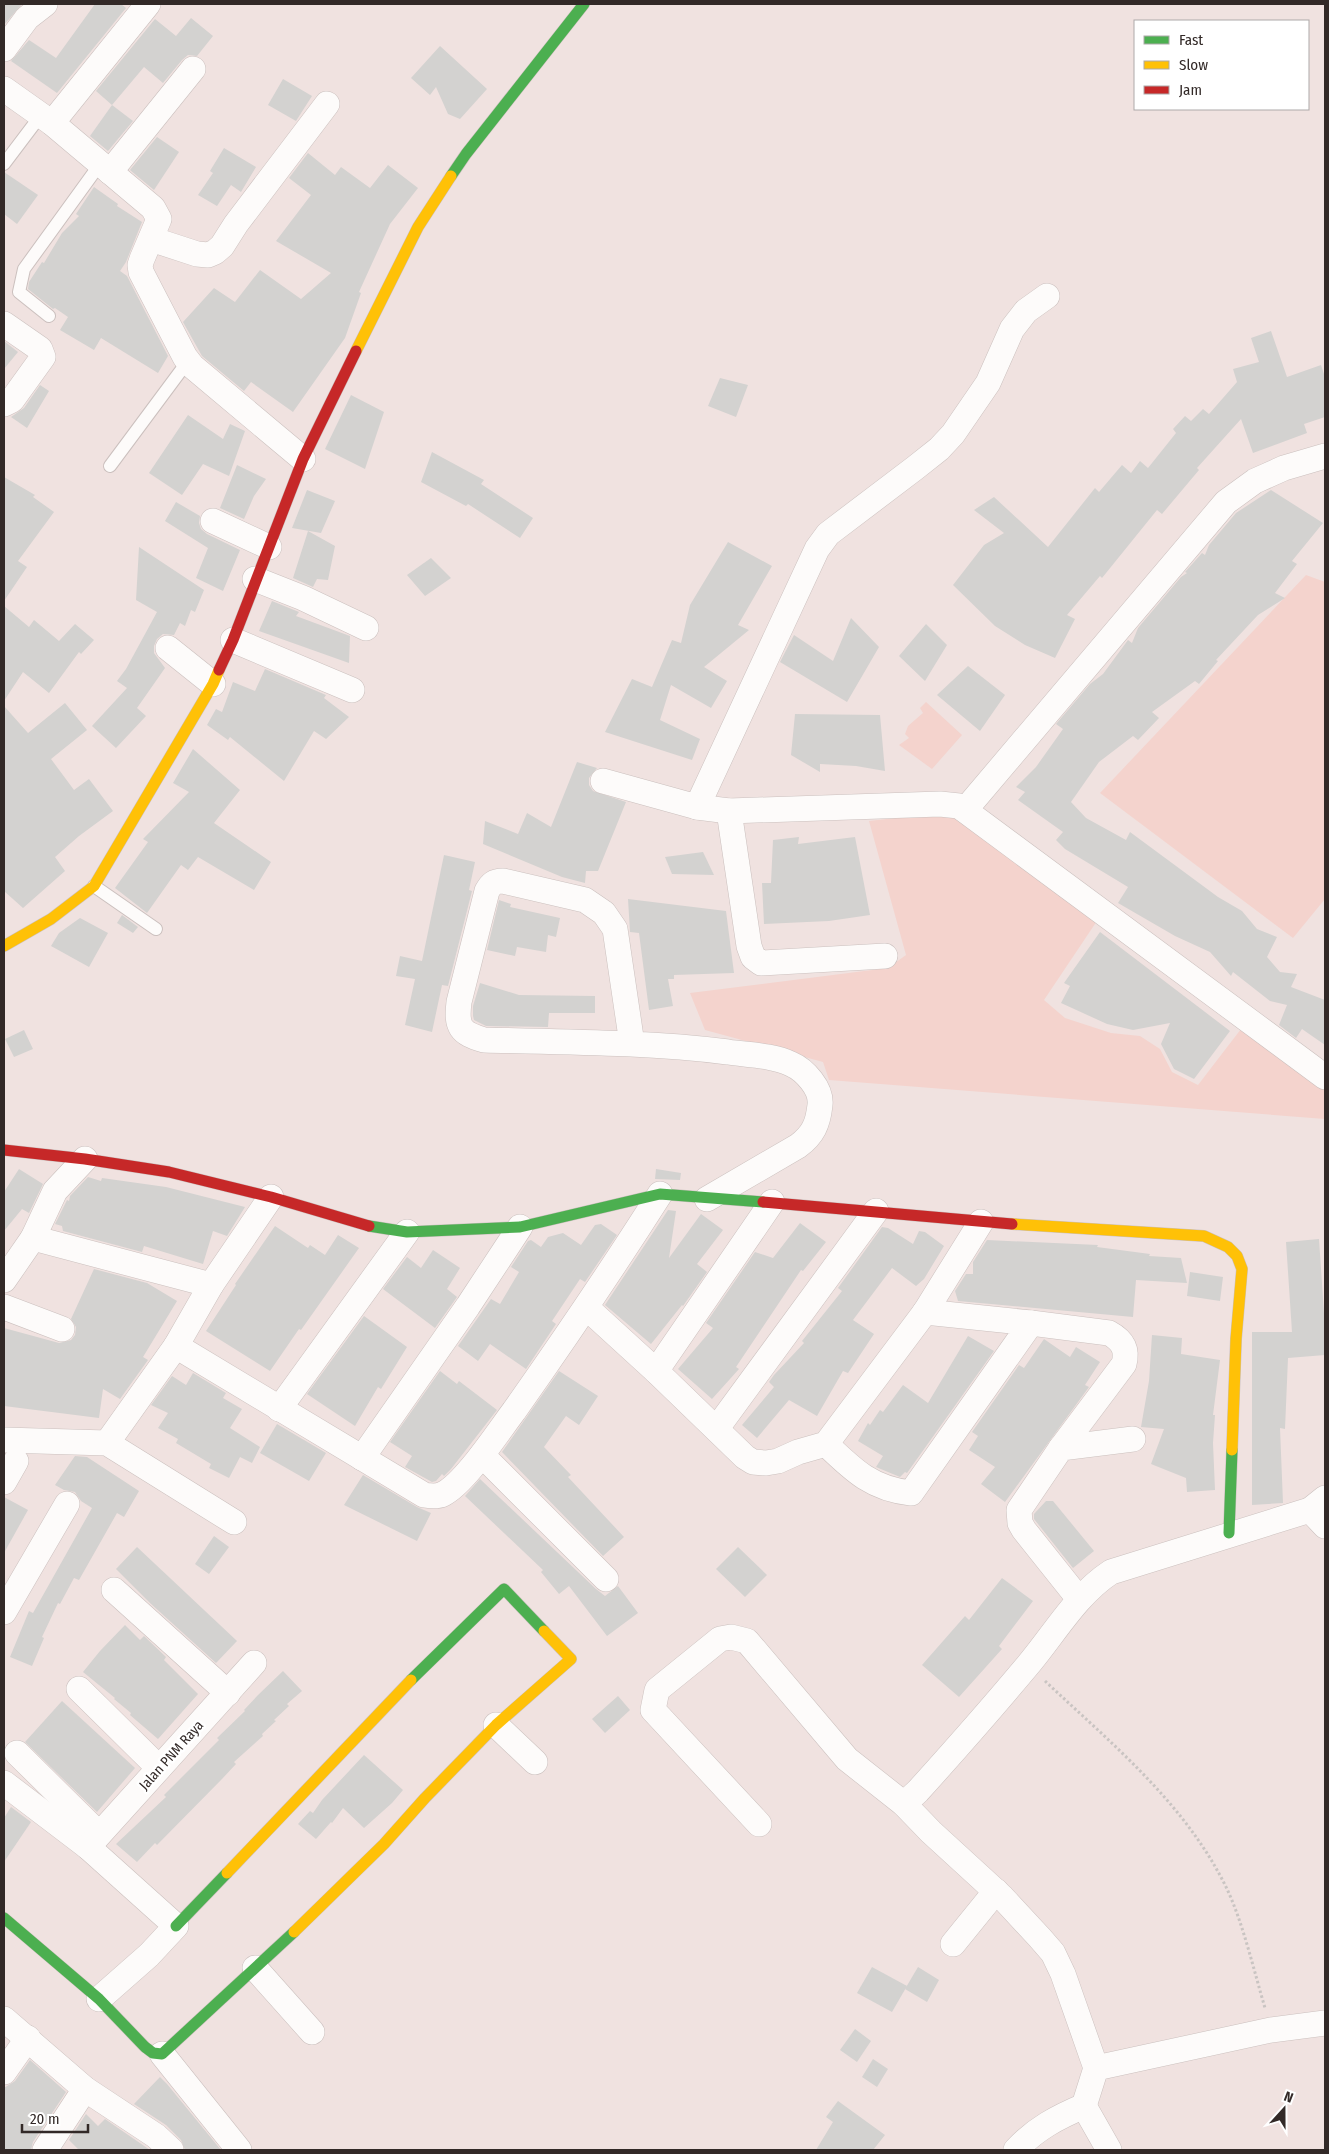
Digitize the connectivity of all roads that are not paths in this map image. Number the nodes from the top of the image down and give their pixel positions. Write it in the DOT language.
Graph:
graph roads {
  1 [pos="45,4"];
  2 [pos="148,4"];
  3 [pos="584,4"];
  4 [pos="4,49"];
  5 [pos="193,69"];
  6 [pos="4,89"];
  7 [pos="327,104"];
  8 [pos="46,119"];
  9 [pos="4,164"];
  10 [pos="105,168"];
  11 [pos="151,239"];
  12 [pos="1047,296"];
  13 [pos="49,316"];
  14 [pos="4,324"];
  15 [pos="188,361"];
  16 [pos="4,404"];
  17 [pos="1325,456"];
  18 [pos="303,459"];
  19 [pos="110,466"];
  20 [pos="213,521"];
  21 [pos="269,547"];
  22 [pos="255,579"];
  23 [pos="366,628"];
  24 [pos="233,640"];
  25 [pos="168,648"];
  26 [pos="213,684"];
  27 [pos="352,690"];
  28 [pos="603,781"];
  29 [pos="697,807"];
  30 [pos="965,810"];
  31 [pos="729,811"];
  32 [pos="94,886"];
  33 [pos="156,929"];
  34 [pos="4,946"];
  35 [pos="886,956"];
  36 [pos="632,1044"];
  37 [pos="1325,1077"];
  38 [pos="4,1150"];
  39 [pos="85,1159"];
  40 [pos="660,1194"];
  41 [pos="271,1197"];
  42 [pos="707,1198"];
  43 [pos="772,1202"];
  44 [pos="876,1211"];
  45 [pos="981,1222"];
  46 [pos="520,1227"];
  47 [pos="407,1232"];
  48 [pos="32,1238"];
  49 [pos="4,1280"];
  50 [pos="211,1285"];
  51 [pos="4,1308"];
  52 [pos="587,1308"];
  53 [pos="925,1312"];
  54 [pos="1031,1324"];
  55 [pos="62,1329"];
  56 [pos="176,1346"];
  57 [pos="656,1371"];
  58 [pos="279,1409"];
  59 [pos="717,1428"];
  60 [pos="4,1440"];
  61 [pos="1133,1440"];
  62 [pos="107,1443"];
  63 [pos="826,1444"];
  64 [pos="1061,1448"];
  65 [pos="482,1455"];
  66 [pos="362,1458"];
  67 [pos="16,1461"];
  68 [pos="4,1482"];
  69 [pos="67,1504"];
  70 [pos="1320,1511"];
  71 [pos="234,1522"];
  72 [pos="1229,1533"];
  73 [pos="606,1579"];
  74 [pos="114,1590"];
  75 [pos="1079,1600"];
  76 [pos="4,1612"];
  77 [pos="254,1664"];
  78 [pos="79,1689"];
  79 [pos="228,1693"];
  80 [pos="496,1725"];
  81 [pos="17,1753"];
  82 [pos="535,1762"];
  83 [pos="159,1768"];
  84 [pos="4,1783"];
  85 [pos="904,1804"];
  86 [pos="759,1824"];
  87 [pos="94,1840"];
  88 [pos="996,1891"];
  89 [pos="4,1918"];
  90 [pos="176,1926"];
  91 [pos="953,1944"];
  92 [pos="255,1968"];
  93 [pos="99,1999"];
  94 [pos="4,2019"];
  95 [pos="1325,2023"];
  96 [pos="312,2032"];
  97 [pos="28,2038"];
  98 [pos="162,2054"];
  99 [pos="1096,2068"];
  100 [pos="4,2072"];
  101 [pos="85,2089"];
  102 [pos="1084,2106"];
  103 [pos="53,2147"];
  104 [pos="171,2150"];
  105 [pos="239,2150"];
  106 [pos="1016,2150"];
  107 [pos="1109,2150"];
  1 -- 4 [label="street"];
  2 -- 8 [label="street"];
  3 -- 18 [label="street"];
  5 -- 10 [label="street"];
  6 -- 8 [label="street"];
  7 -- 11 [label="street"];
  8 -- 9 [label="lane"];
  8 -- 10 [label="street"];
  10 -- 11 [label="street"];
  10 -- 13 [label="lane"];
  11 -- 15 [label="street"];
  12 -- 29 [label="street"];
  14 -- 16 [label="street"];
  15 -- 18 [label="street"];
  15 -- 19 [label="lane"];
  17 -- 30 [label="street"];
  18 -- 21 [label="street"];
  20 -- 21 [label="street"];
  21 -- 22 [label="street"];
  22 -- 23 [label="street"];
  22 -- 24 [label="street"];
  24 -- 26 [label="street"];
  24 -- 27 [label="street"];
  25 -- 26 [label="street"];
  26 -- 32 [label="street"];
  28 -- 29 [label="street"];
  29 -- 31 [label="street"];
  30 -- 31 [label="street"];
  30 -- 37 [label="street"];
  31 -- 35 [label="street"];
  32 -- 33 [label="lane"];
  32 -- 34 [label="street"];
  36 -- 36 [label="street"];
  36 -- 42 [label="street"];
  38 -- 39 [label="street"];
  39 -- 41 [label="street"];
  39 -- 48 [label="street"];
  40 -- 42 [label="street"];
  40 -- 46 [label="street"];
  40 -- 52 [label="street"];
  41 -- 47 [label="street"];
  41 -- 50 [label="street"];
  42 -- 43 [label="street"];
  43 -- 44 [label="street"];
  43 -- 57 [label="street"];
  44 -- 45 [label="street"];
  44 -- 59 [label="street"];
  45 -- 53 [label="street"];
  45 -- 72 [label="street"];
  46 -- 47 [label="street"];
  46 -- 66 [label="street"];
  47 -- 58 [label="street"];
  48 -- 49 [label="street"];
  48 -- 50 [label="street"];
  50 -- 56 [label="street"];
  51 -- 55 [label="street"];
  52 -- 57 [label="street"];
  52 -- 65 [label="street"];
  53 -- 54 [label="street"];
  53 -- 63 [label="street"];
  54 -- 63 [label="street"];
  54 -- 64 [label="street"];
  56 -- 58 [label="street"];
  56 -- 62 [label="street"];
  57 -- 59 [label="street"];
  58 -- 66 [label="street"];
  59 -- 63 [label="street"];
  60 -- 62 [label="street"];
  61 -- 64 [label="street"];
  62 -- 71 [label="street"];
  64 -- 75 [label="street"];
  65 -- 66 [label="street"];
  65 -- 73 [label="street"];
  67 -- 68 [label="street"];
  69 -- 76 [label="street"];
  70 -- 72 [label="street"];
  72 -- 75 [label="street"];
  74 -- 79 [label="street"];
  75 -- 85 [label="street"];
  77 -- 79 [label="street, Jalan PNM Raya"];
  78 -- 83 [label="street"];
  79 -- 83 [label="street, Jalan PNM Raya"];
  80 -- 82 [label="street"];
  80 -- 90 [label="street"];
  80 -- 92 [label="street"];
  81 -- 87 [label="street"];
  83 -- 87 [label="street, Jalan PNM Raya"];
  84 -- 87 [label="street"];
  85 -- 86 [label="street"];
  85 -- 88 [label="street"];
  87 -- 90 [label="street"];
  88 -- 91 [label="street"];
  88 -- 99 [label="street"];
  89 -- 93 [label="street"];
  90 -- 93 [label="street"];
  92 -- 96 [label="street"];
  92 -- 98 [label="street"];
  93 -- 98 [label="street"];
  94 -- 97 [label="street"];
  95 -- 99 [label="street"];
  97 -- 100 [label="street"];
  97 -- 101 [label="street"];
  98 -- 105 [label="street"];
  99 -- 102 [label="street"];
  101 -- 103 [label="street"];
  101 -- 104 [label="street"];
  102 -- 106 [label="street"];
  102 -- 107 [label="street"];
}
